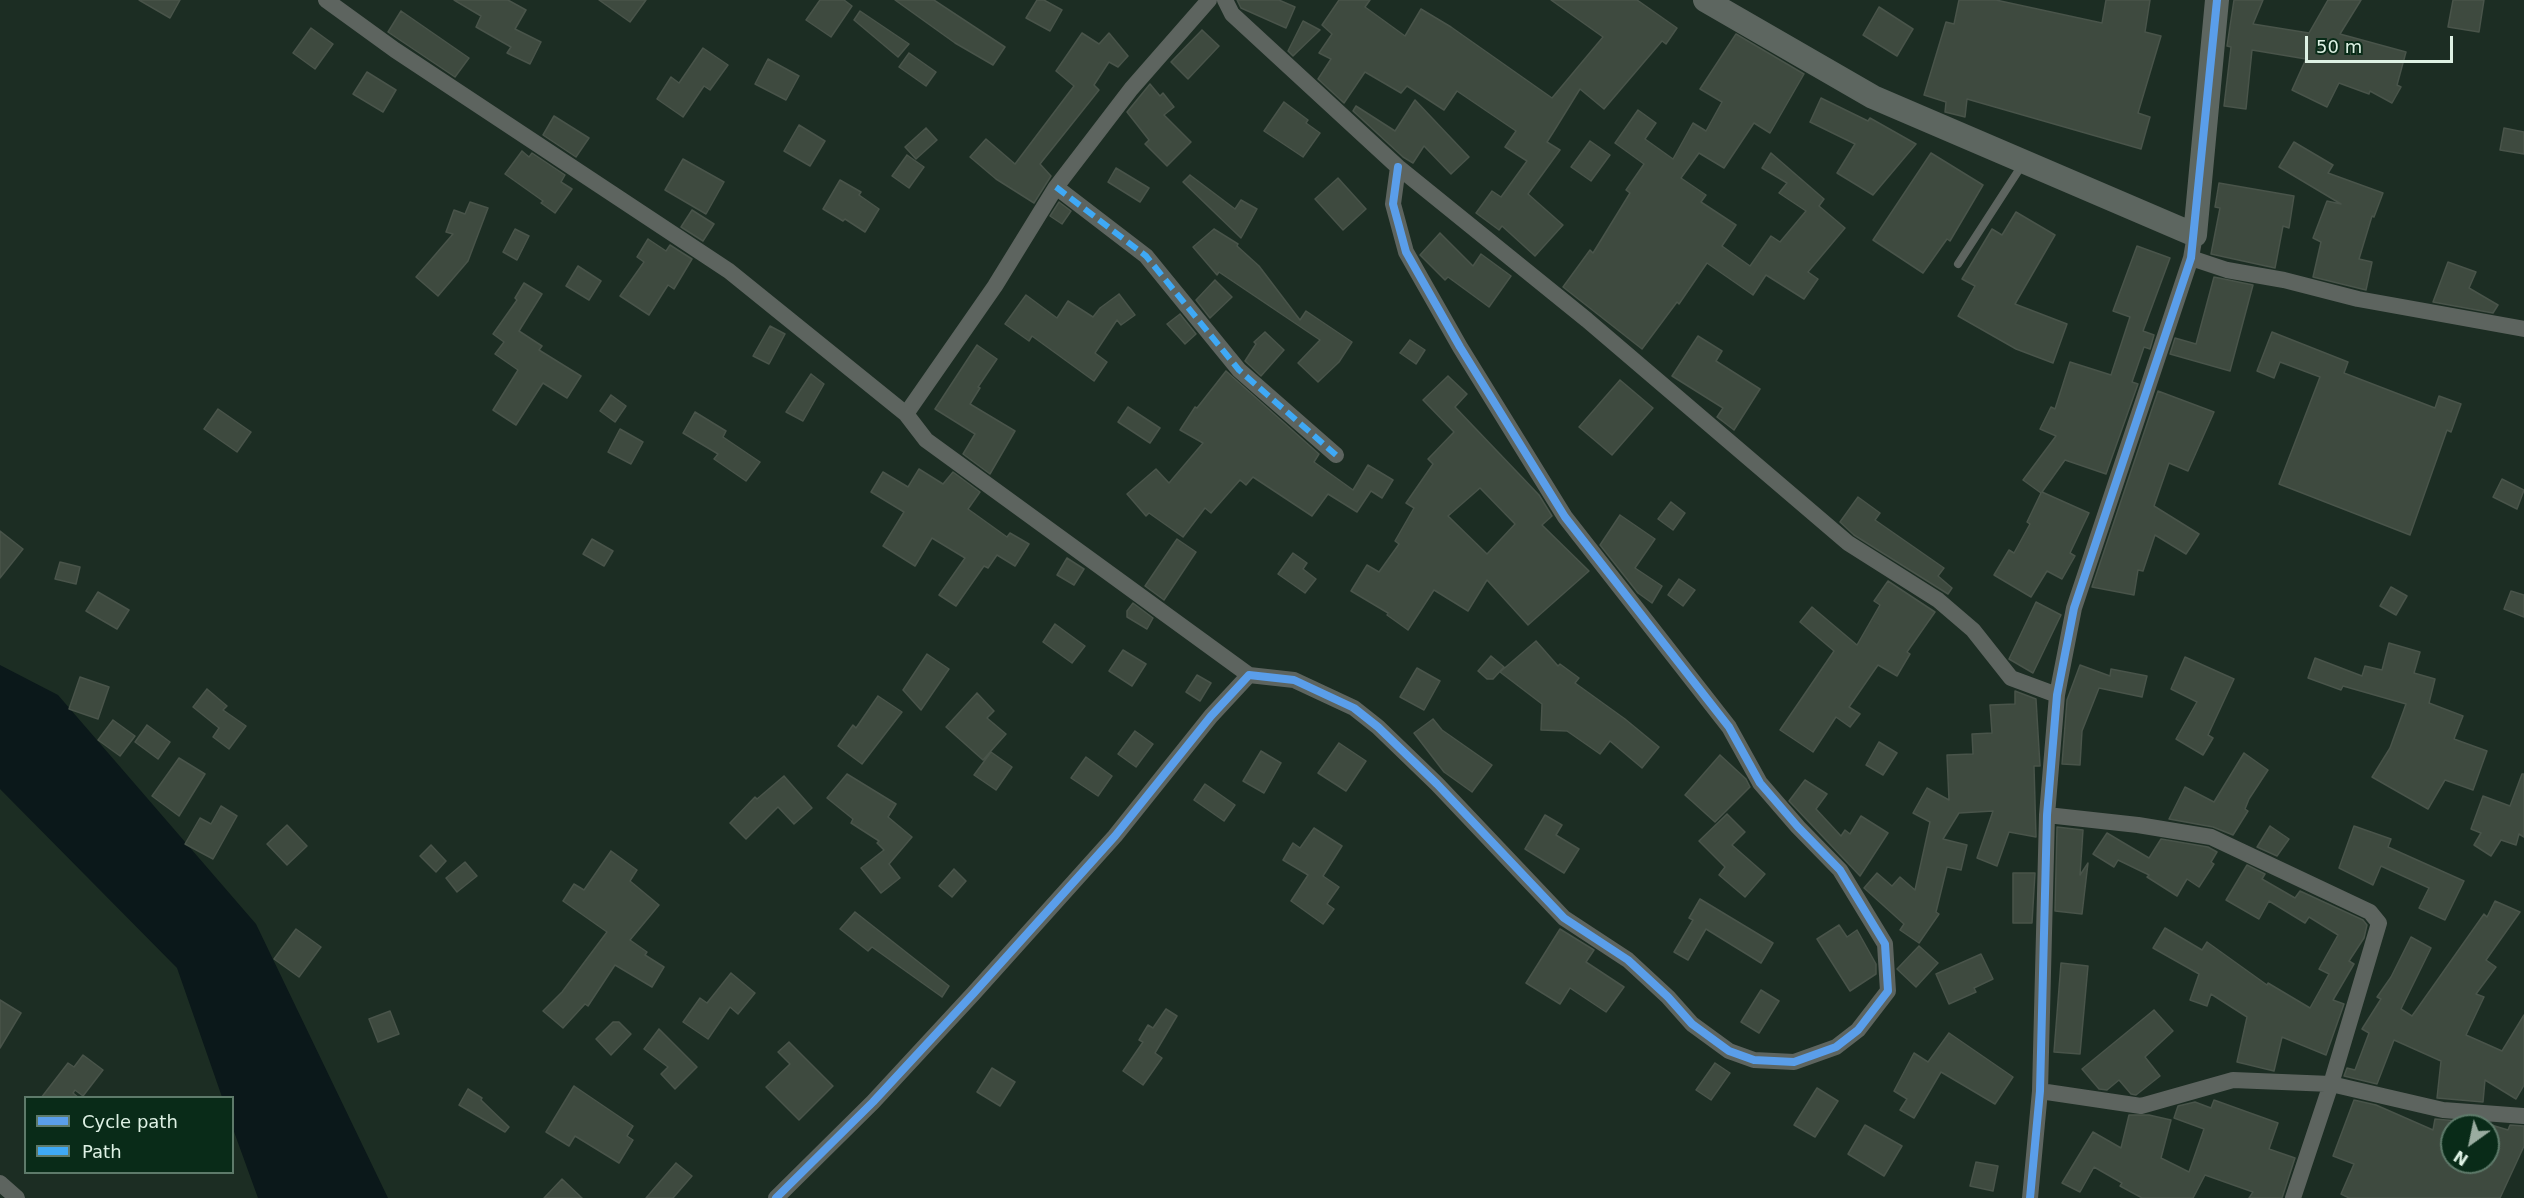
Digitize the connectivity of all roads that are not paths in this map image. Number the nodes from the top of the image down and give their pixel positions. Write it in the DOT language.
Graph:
graph roads {
  1 [pos="326,0"];
  2 [pos="1209,0"];
  3 [pos="1225,0"];
  4 [pos="1705,0"];
  5 [pos="2217,0"];
  6 [pos="2024,162"];
  7 [pos="1398,167"];
  8 [pos="1056,187"];
  9 [pos="2193,247"];
  10 [pos="1958,264"];
  11 [pos="2524,329"];
  12 [pos="906,414"];
  13 [pos="1336,455"];
  14 [pos="1249,675"];
  15 [pos="2057,695"];
  16 [pos="2047,815"];
  17 [pos="2331,1084"];
  18 [pos="2040,1091"];
  19 [pos="2524,1116"];
  20 [pos="0,1183"];
  21 [pos="17,1198"];
  22 [pos="776,1198"];
  23 [pos="2030,1198"];
  24 [pos="2293,1198"];
  1 -- 12 [label="street"];
  2 -- 8 [label="street"];
  3 -- 7 [label="street"];
  4 -- 6 [label="street"];
  5 -- 9 [label="street"];
  6 -- 9 [label="street"];
  6 -- 10 [label="lane"];
  7 -- 14 [label="street"];
  7 -- 15 [label="street"];
  8 -- 12 [label="street"];
  8 -- 13 [label="street"];
  9 -- 11 [label="street"];
  9 -- 15 [label="street"];
  12 -- 14 [label="street"];
  14 -- 22 [label="street"];
  15 -- 16 [label="street"];
  16 -- 17 [label="street"];
  16 -- 18 [label="street"];
  17 -- 18 [label="street"];
  17 -- 19 [label="street"];
  17 -- 24 [label="street"];
  18 -- 23 [label="street"];
  20 -- 21 [label="street"];
}
